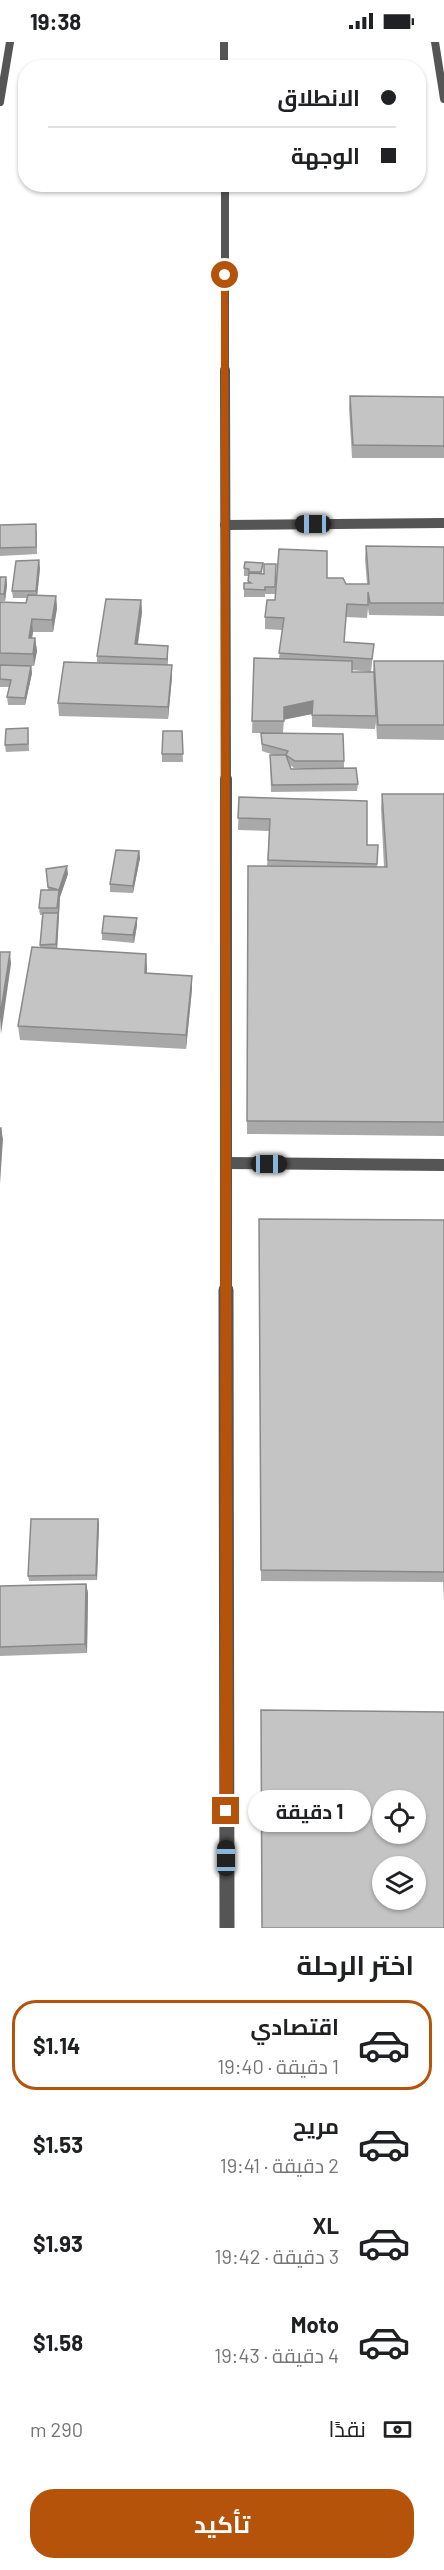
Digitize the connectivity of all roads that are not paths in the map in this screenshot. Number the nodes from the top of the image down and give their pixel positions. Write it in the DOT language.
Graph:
graph roads {
  1 [pos="10,42"];
  2 [pos="224,42"];
  3 [pos="435,42"];
  4 [pos="441,57"];
  5 [pos="224,60"];
  6 [pos="444,99"];
  7 [pos="0,102"];
  8 [pos="225,192"];
  9 [pos="444,523"];
  10 [pos="225,525"];
  11 [pos="226,1163"];
  12 [pos="444,1165"];
  13 [pos="227,1928"];
  1 -- 7 [label="street"];
  2 -- 5 [label="street"];
  3 -- 4 [label="street"];
  4 -- 6 [label="street"];
  8 -- 10 [label="street"];
  9 -- 10 [label="street"];
  10 -- 11 [label="street"];
  11 -- 12 [label="street"];
  11 -- 13 [label="street"];
}
